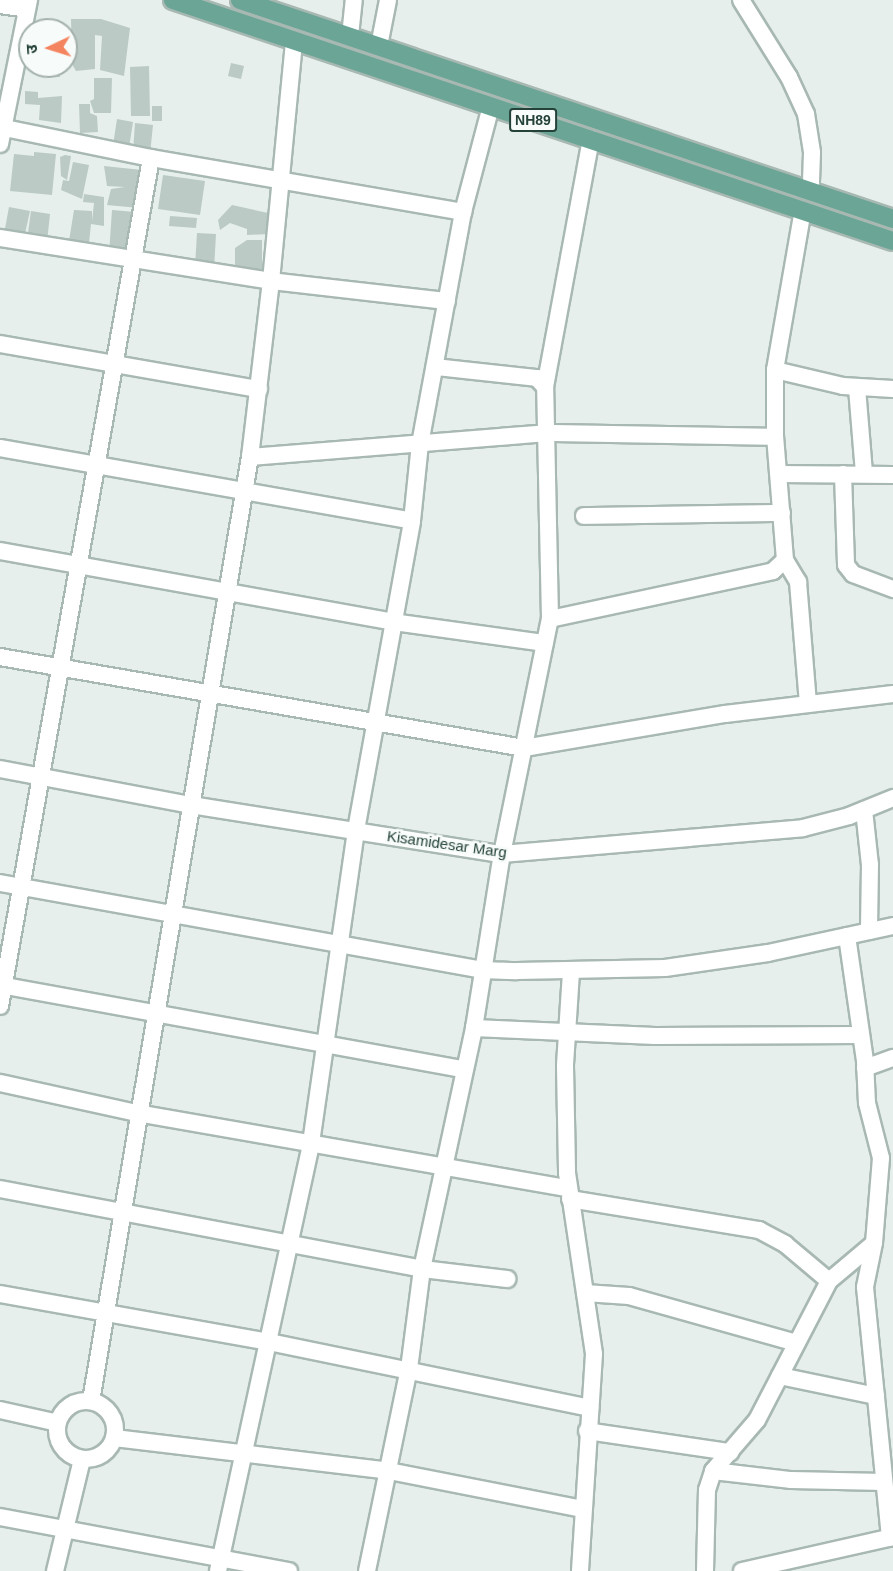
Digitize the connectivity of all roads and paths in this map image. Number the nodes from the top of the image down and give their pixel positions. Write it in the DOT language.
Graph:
graph roads {
  1 [pos="173,0"];
  2 [pos="240,0"];
  3 [pos="354,0"];
  4 [pos="388,0"];
  5 [pos="741,0"];
  6 [pos="28,4"];
  7 [pos="0,5"];
  8 [pos="350,36"];
  9 [pos="294,40"];
  10 [pos="379,46"];
  11 [pos="491,106"];
  12 [pos="2,127"];
  13 [pos="591,139"];
  14 [pos="0,144"];
  15 [pos="151,158"];
  16 [pos="280,180"];
  17 [pos="811,191"];
  18 [pos="803,210"];
  19 [pos="463,212"];
  20 [pos="893,219"];
  21 [pos="0,238"];
  22 [pos="893,241"];
  23 [pos="134,260"];
  24 [pos="272,281"];
  25 [pos="447,301"];
  26 [pos="0,344"];
  27 [pos="116,363"];
  28 [pos="436,367"];
  29 [pos="775,370"];
  30 [pos="545,387"];
  31 [pos="858,388"];
  32 [pos="259,389"];
  33 [pos="893,389"];
  34 [pos="548,433"];
  35 [pos="775,437"];
  36 [pos="420,444"];
  37 [pos="0,448"];
  38 [pos="249,458"];
  39 [pos="98,466"];
  40 [pos="779,474"];
  41 [pos="843,474"];
  42 [pos="864,474"];
  43 [pos="893,475"];
  44 [pos="244,492"];
  45 [pos="782,513"];
  46 [pos="584,516"];
  47 [pos="411,521"];
  48 [pos="0,551"];
  49 [pos="784,560"];
  50 [pos="77,564"];
  51 [pos="893,589"];
  52 [pos="227,591"];
  53 [pos="550,619"];
  54 [pos="393,622"];
  55 [pos="544,643"];
  56 [pos="0,657"];
  57 [pos="59,668"];
  58 [pos="211,693"];
  59 [pos="893,694"];
  60 [pos="808,703"];
  61 [pos="375,724"];
  62 [pos="524,748"];
  63 [pos="0,769"];
  64 [pos="44,777"];
  65 [pos="893,798"];
  66 [pos="191,805"];
  67 [pos="864,810"];
  68 [pos="356,830"];
  69 [pos="502,854"];
  70 [pos="0,883"];
  71 [pos="22,887"];
  72 [pos="170,915"];
  73 [pos="893,926"];
  74 [pos="869,931"];
  75 [pos="847,936"];
  76 [pos="338,943"];
  77 [pos="482,970"];
  78 [pos="570,972"];
  79 [pos="2,986"];
  80 [pos="0,1006"];
  81 [pos="154,1011"];
  82 [pos="474,1028"];
  83 [pos="566,1034"];
  84 [pos="861,1035"];
  85 [pos="326,1045"];
  86 [pos="892,1061"];
  87 [pos="865,1068"];
  88 [pos="462,1069"];
  89 [pos="0,1083"];
  90 [pos="137,1113"];
  91 [pos="311,1143"];
  92 [pos="887,1156"];
  93 [pos="444,1169"];
  94 [pos="0,1189"];
  95 [pos="569,1194"];
  96 [pos="122,1213"];
  97 [pos="874,1244"];
  98 [pos="288,1245"];
  99 [pos="422,1269"];
  100 [pos="507,1279"];
  101 [pos="829,1281"];
  102 [pos="585,1293"];
  103 [pos="0,1294"];
  104 [pos="106,1312"];
  105 [pos="269,1342"];
  106 [pos="796,1343"];
  107 [pos="409,1369"];
  108 [pos="780,1376"];
  109 [pos="876,1396"];
  110 [pos="91,1401"];
  111 [pos="590,1408"];
  112 [pos="0,1410"];
  113 [pos="58,1423"];
  114 [pos="587,1431"];
  115 [pos="114,1438"];
  116 [pos="243,1452"];
  117 [pos="730,1452"];
  118 [pos="82,1459"];
  119 [pos="388,1471"];
  120 [pos="713,1471"];
  121 [pos="884,1482"];
  122 [pos="583,1509"];
  123 [pos="0,1516"];
  124 [pos="63,1528"];
  125 [pos="891,1537"];
  126 [pos="220,1564"];
  127 [pos="55,1571"];
  128 [pos="289,1571"];
  129 [pos="367,1571"];
  130 [pos="580,1571"];
  131 [pos="705,1571"];
  132 [pos="742,1571"];
  1 -- 9 [label="main road, NH89"];
  2 -- 8 [label="main road, NH89"];
  3 -- 8 [label="street"];
  4 -- 10 [label="street"];
  5 -- 17 [label="street"];
  6 -- 7 [label="street"];
  6 -- 12 [label="street"];
  8 -- 10 [label="main road, NH89"];
  9 -- 11 [label="main road, NH89"];
  9 -- 16 [label="street"];
  10 -- 17 [label="main road, NH89"];
  11 -- 13 [label="main road, NH89"];
  11 -- 19 [label="street"];
  12 -- 14 [label="street"];
  12 -- 15 [label="street"];
  13 -- 18 [label="main road, NH89"];
  13 -- 30 [label="street"];
  15 -- 16 [label="street"];
  15 -- 23 [label="street"];
  16 -- 19 [label="street"];
  16 -- 24 [label="street"];
  17 -- 20 [label="main road, NH89"];
  18 -- 22 [label="main road, NH89"];
  18 -- 29 [label="street"];
  19 -- 25 [label="street"];
  21 -- 23 [label="street"];
  23 -- 24 [label="street"];
  23 -- 27 [label="street"];
  24 -- 25 [label="street"];
  24 -- 32 [label="street"];
  25 -- 28 [label="street"];
  26 -- 27 [label="street"];
  27 -- 32 [label="street"];
  27 -- 39 [label="street"];
  28 -- 30 [label="street"];
  28 -- 36 [label="street"];
  29 -- 31 [label="street"];
  29 -- 35 [label="street"];
  30 -- 34 [label="street"];
  31 -- 33 [label="street"];
  31 -- 42 [label="street"];
  32 -- 38 [label="street"];
  34 -- 35 [label="street"];
  34 -- 36 [label="street"];
  34 -- 53 [label="street"];
  35 -- 40 [label="street"];
  36 -- 38 [label="street"];
  36 -- 47 [label="street"];
  37 -- 39 [label="street"];
  38 -- 44 [label="street"];
  39 -- 44 [label="street"];
  39 -- 50 [label="street"];
  40 -- 41 [label="street"];
  40 -- 45 [label="street"];
  41 -- 42 [label="street"];
  41 -- 51 [label="street"];
  42 -- 43 [label="street"];
  44 -- 47 [label="street"];
  44 -- 52 [label="street"];
  45 -- 46 [label="street"];
  45 -- 49 [label="street"];
  47 -- 54 [label="street"];
  48 -- 50 [label="street"];
  49 -- 53 [label="street"];
  49 -- 60 [label="street"];
  50 -- 52 [label="street"];
  50 -- 57 [label="street"];
  52 -- 54 [label="street"];
  52 -- 58 [label="street"];
  53 -- 55 [label="street"];
  54 -- 55 [label="street"];
  54 -- 61 [label="street"];
  55 -- 62 [label="street"];
  56 -- 57 [label="street"];
  57 -- 58 [label="street"];
  57 -- 64 [label="street"];
  58 -- 61 [label="street"];
  58 -- 66 [label="street"];
  59 -- 60 [label="street"];
  60 -- 62 [label="street"];
  61 -- 62 [label="street"];
  61 -- 68 [label="street"];
  62 -- 69 [label="street"];
  63 -- 64 [label="street, Kisamidesar Marg"];
  64 -- 66 [label="street, Kisamidesar Marg"];
  64 -- 71 [label="street"];
  65 -- 67 [label="street, Kisamidesar Marg"];
  66 -- 68 [label="street, Kisamidesar Marg"];
  66 -- 72 [label="street"];
  67 -- 69 [label="street, Kisamidesar Marg"];
  67 -- 74 [label="street"];
  68 -- 69 [label="street, Kisamidesar Marg"];
  68 -- 76 [label="street"];
  69 -- 77 [label="street"];
  70 -- 71 [label="street"];
  71 -- 72 [label="street"];
  71 -- 79 [label="street"];
  72 -- 76 [label="street"];
  72 -- 81 [label="street"];
  73 -- 74 [label="street"];
  74 -- 75 [label="street"];
  75 -- 78 [label="street"];
  75 -- 84 [label="street"];
  76 -- 77 [label="street"];
  76 -- 85 [label="street"];
  77 -- 78 [label="street"];
  77 -- 82 [label="street"];
  78 -- 83 [label="street"];
  79 -- 80 [label="street"];
  79 -- 81 [label="street"];
  81 -- 85 [label="street"];
  81 -- 90 [label="street"];
  82 -- 83 [label="street"];
  82 -- 88 [label="street"];
  83 -- 84 [label="street"];
  83 -- 95 [label="street"];
  84 -- 87 [label="street"];
  85 -- 88 [label="street"];
  85 -- 91 [label="street"];
  86 -- 87 [label="street"];
  87 -- 92 [label="street"];
  88 -- 93 [label="street"];
  89 -- 90 [label="street"];
  90 -- 91 [label="street"];
  90 -- 96 [label="street"];
  91 -- 93 [label="street"];
  91 -- 98 [label="street"];
  92 -- 97 [label="street"];
  93 -- 95 [label="street"];
  93 -- 99 [label="street"];
  94 -- 96 [label="street"];
  95 -- 101 [label="street"];
  95 -- 102 [label="street"];
  96 -- 98 [label="street"];
  96 -- 104 [label="street"];
  97 -- 101 [label="street"];
  97 -- 109 [label="street"];
  98 -- 99 [label="street"];
  98 -- 105 [label="street"];
  99 -- 100 [label="street"];
  99 -- 107 [label="street"];
  101 -- 106 [label="street"];
  102 -- 106 [label="street"];
  102 -- 111 [label="street"];
  103 -- 104 [label="street"];
  104 -- 105 [label="street"];
  104 -- 110 [label="street"];
  105 -- 107 [label="street"];
  105 -- 116 [label="street"];
  106 -- 108 [label="street"];
  107 -- 111 [label="street"];
  107 -- 119 [label="street"];
  108 -- 109 [label="street"];
  108 -- 117 [label="street"];
  109 -- 121 [label="street"];
  110 -- 113 [label="street"];
  110 -- 115 [label="street"];
  111 -- 114 [label="street"];
  112 -- 113 [label="street"];
  113 -- 118 [label="street"];
  114 -- 117 [label="street"];
  114 -- 122 [label="street"];
  115 -- 116 [label="street"];
  115 -- 118 [label="street"];
  116 -- 119 [label="street"];
  116 -- 126 [label="street"];
  117 -- 120 [label="street"];
  118 -- 124 [label="street"];
  119 -- 122 [label="street"];
  119 -- 129 [label="street"];
  120 -- 121 [label="street"];
  120 -- 131 [label="street"];
  121 -- 125 [label="street"];
  122 -- 130 [label="street"];
  123 -- 124 [label="street"];
  124 -- 126 [label="street"];
  124 -- 127 [label="street"];
  125 -- 132 [label="street"];
  126 -- 128 [label="street"];
}
